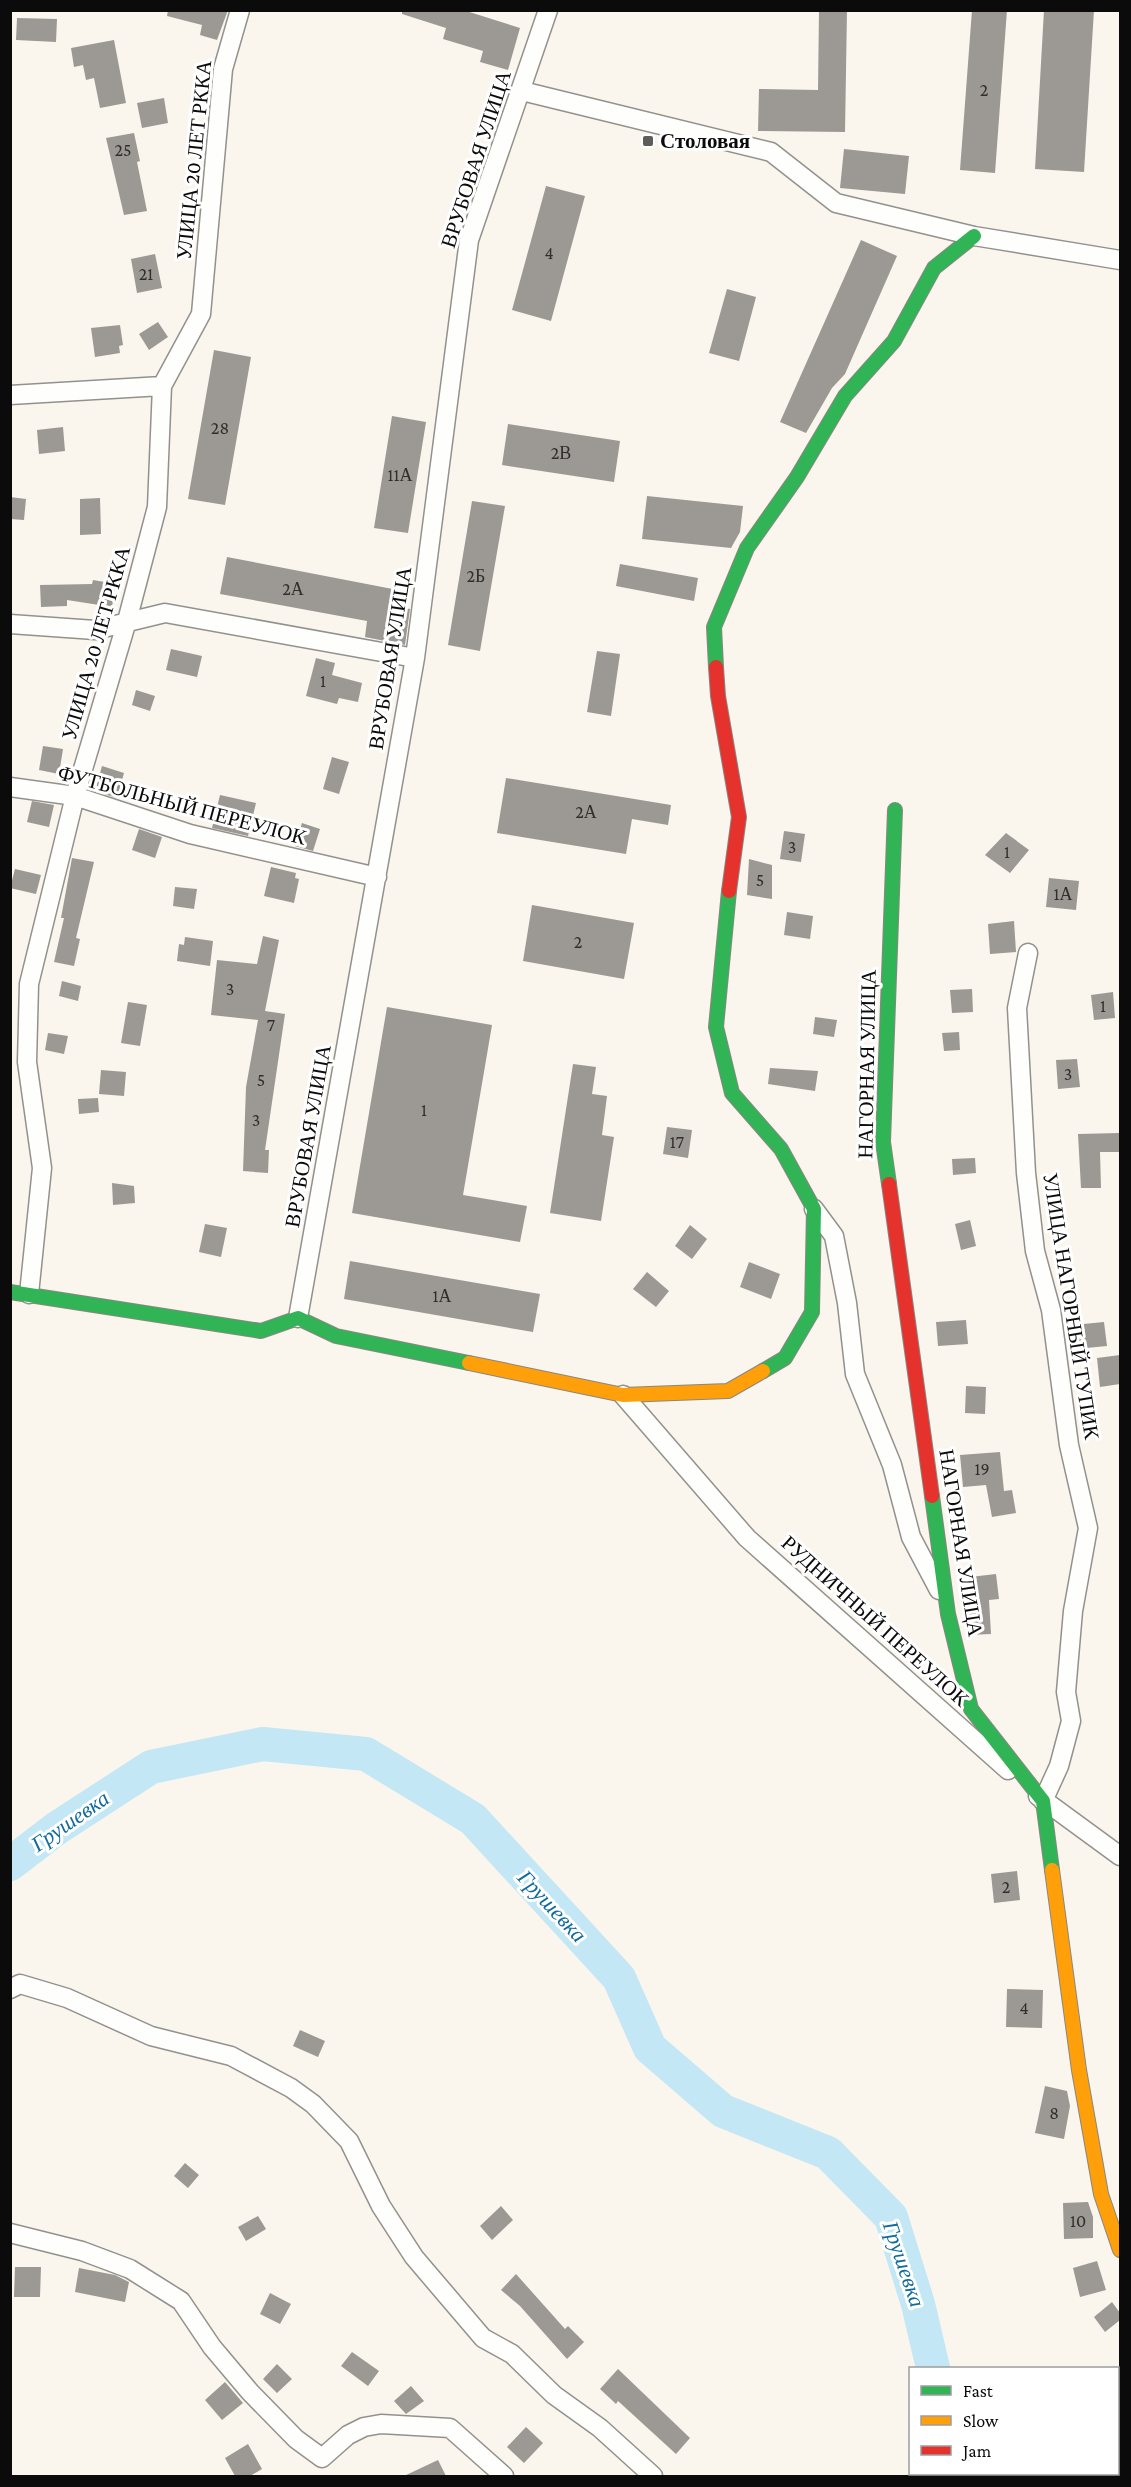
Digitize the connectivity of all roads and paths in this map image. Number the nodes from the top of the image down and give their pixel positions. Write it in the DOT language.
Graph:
graph roads {
  1 [pos="240,10"];
  2 [pos="548,10"];
  3 [pos="522,91"];
  4 [pos="974,236"];
  5 [pos="1120,260"];
  6 [pos="162,386"];
  7 [pos="10,395"];
  8 [pos="127,621"];
  9 [pos="10,624"];
  10 [pos="416,658"];
  11 [pos="10,787"];
  12 [pos="75,796"];
  13 [pos="895,810"];
  14 [pos="378,877"];
  15 [pos="1028,953"];
  16 [pos="814,1209"];
  17 [pos="20,1293"];
  18 [pos="298,1318"];
  19 [pos="623,1395"];
  20 [pos="948,1614"];
  21 [pos="1043,1802"];
  22 [pos="1120,1856"];
  23 [pos="10,1989"];
  24 [pos="10,2233"];
  25 [pos="1120,2250"];
  26 [pos="504,2476"];
  27 [pos="653,2476"];
  1 -- 6 [label="street, УЛИЦА 20 ЛЕТ РККА"];
  2 -- 3 [label="street, ВРУБОВАЯ УЛИЦА"];
  3 -- 4 [label="street"];
  3 -- 10 [label="street, ВРУБОВАЯ УЛИЦА"];
  4 -- 5 [label="street"];
  4 -- 16 [label="street"];
  6 -- 7 [label="street"];
  6 -- 8 [label="street, УЛИЦА 20 ЛЕТ РККА"];
  8 -- 9 [label="street"];
  8 -- 10 [label="street"];
  8 -- 12 [label="street, УЛИЦА 20 ЛЕТ РККА"];
  10 -- 14 [label="street, ВРУБОВАЯ УЛИЦА"];
  11 -- 12 [label="street, ФУТБОЛЬНЫЙ ПЕРЕУЛОК"];
  12 -- 14 [label="street, ФУТБОЛЬНЫЙ ПЕРЕУЛОК"];
  12 -- 17 [label="street, УЛИЦА 20 ЛЕТ РККА"];
  13 -- 20 [label="street, НАГОРНАЯ УЛИЦА"];
  14 -- 18 [label="street, ВРУБОВАЯ УЛИЦА"];
  15 -- 21 [label="street, УЛИЦА НАГОРНЫЙ ТУПИК"];
  16 -- 19 [label="street"];
  16 -- 20 [label="street"];
  17 -- 18 [label="street"];
  18 -- 19 [label="street"];
  19 -- 21 [label="street, РУДНИЧНЫЙ ПЕРЕУЛОК"];
  20 -- 21 [label="street, НАГОРНАЯ УЛИЦА"];
  21 -- 22 [label="street, РУДНИЧНЫЙ ПЕРЕУЛОК"];
  21 -- 25 [label="street"];
  23 -- 27 [label="street"];
  24 -- 26 [label="street"];
}
